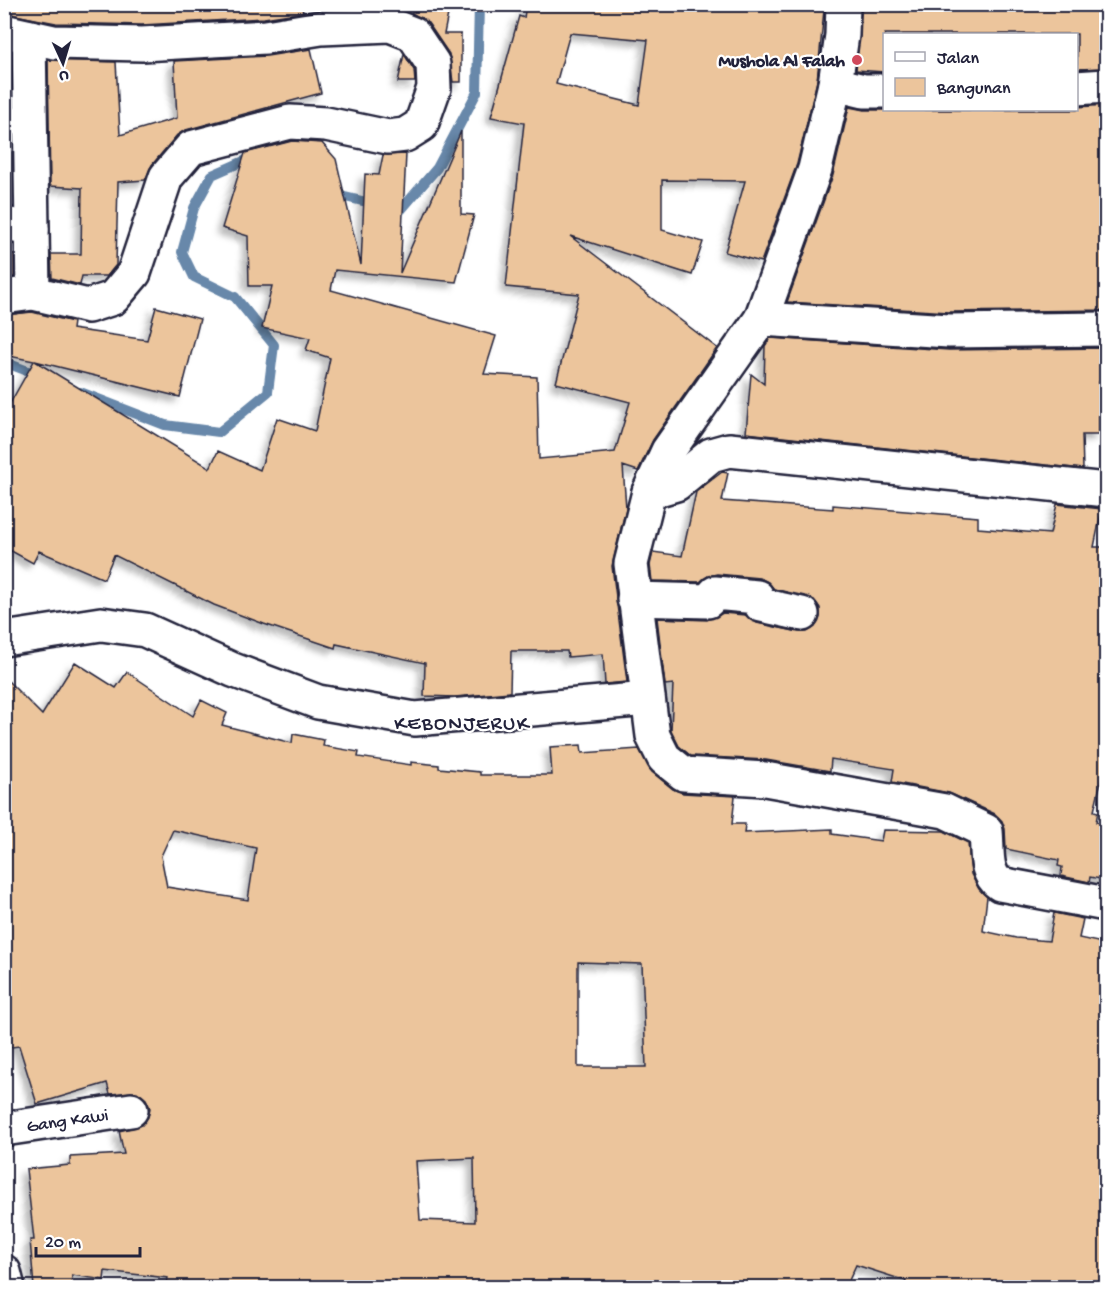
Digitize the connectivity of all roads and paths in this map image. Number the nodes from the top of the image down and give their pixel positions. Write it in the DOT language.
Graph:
graph roads {
  1 [pos="843,4"];
  2 [pos="392,15"];
  3 [pos="17,34"];
  4 [pos="835,84"];
  5 [pos="1107,87"];
  6 [pos="1078,88"];
  7 [pos="883,91"];
  8 [pos="18,227"];
  9 [pos="19,295"];
  10 [pos="761,319"];
  11 [pos="1107,329"];
  12 [pos="1107,489"];
  13 [pos="649,492"];
  14 [pos="634,599"];
  15 [pos="802,615"];
  16 [pos="4,639"];
  17 [pos="648,699"];
  18 [pos="1107,904"];
  19 [pos="131,1110"];
  20 [pos="4,1129"];
  21 [pos="4,1272"];
  22 [pos="8,1287"];
  1 -- 4 [label="street"];
  2 -- 3 [label="street"];
  2 -- 9 [label="street"];
  3 -- 8 [label="street"];
  4 -- 7 [label="street"];
  4 -- 10 [label="street"];
  5 -- 6 [label="street"];
  8 -- 9 [label="street"];
  10 -- 11 [label="street"];
  10 -- 13 [label="street"];
  12 -- 13 [label="street"];
  13 -- 14 [label="street"];
  14 -- 15 [label="street"];
  14 -- 17 [label="street"];
  16 -- 17 [label="street"];
  17 -- 18 [label="street"];
  19 -- 20 [label="street, Gang Kawi"];
  21 -- 22 [label="street"];
}
